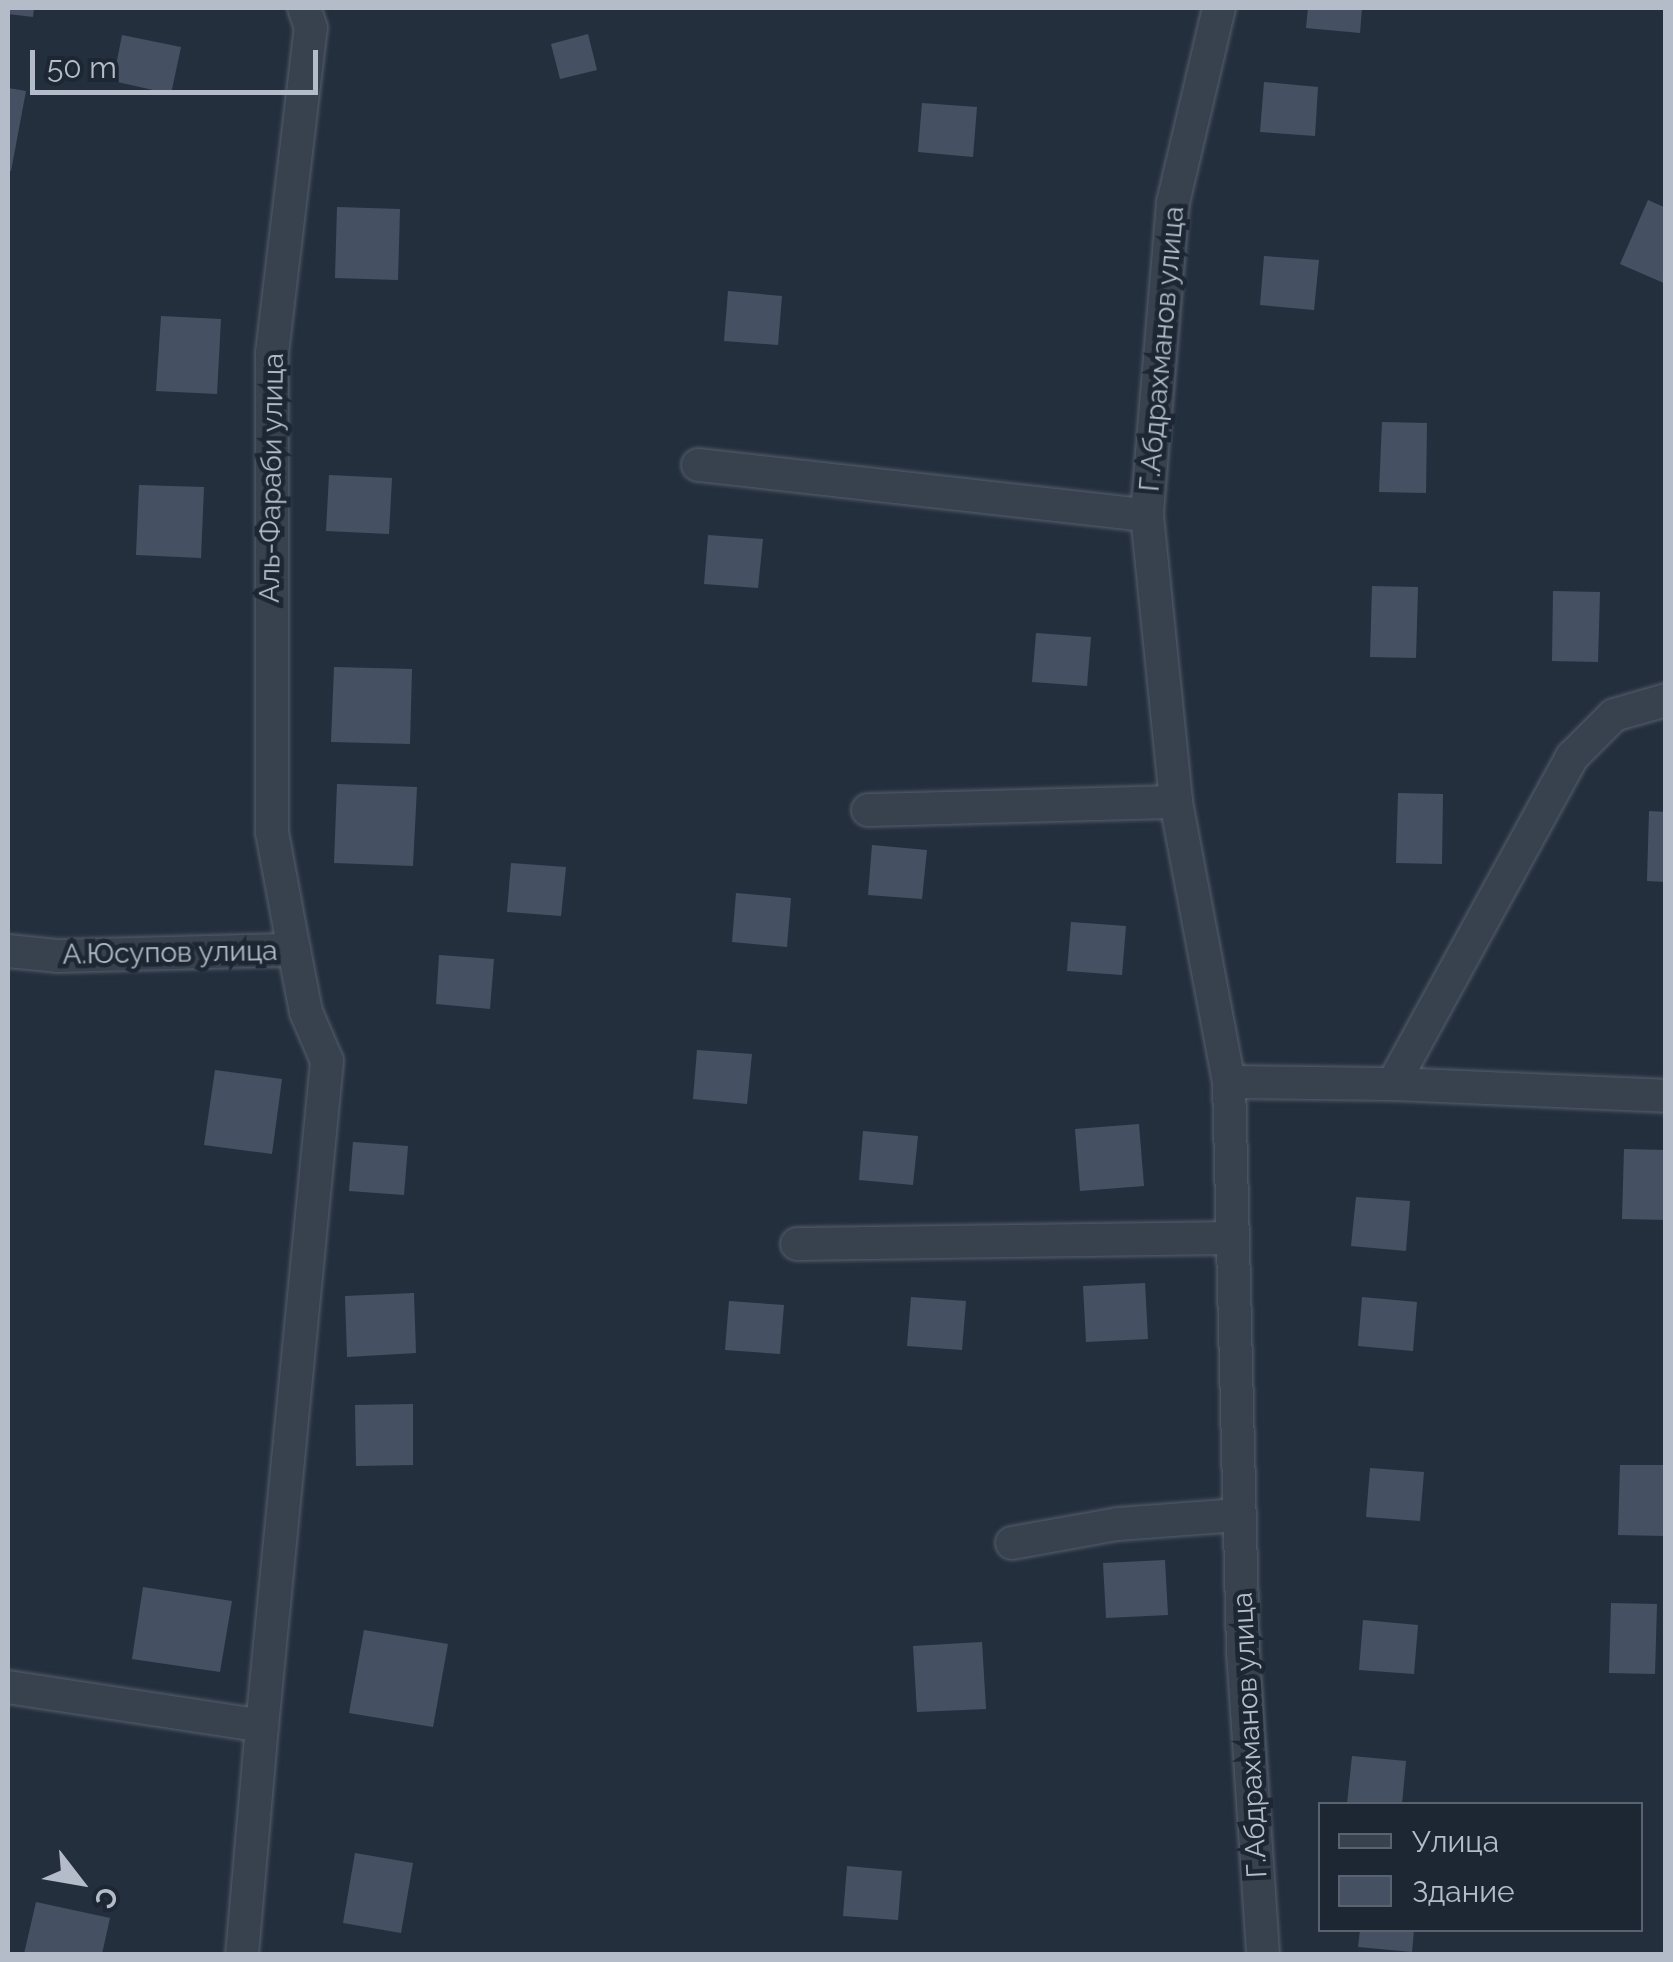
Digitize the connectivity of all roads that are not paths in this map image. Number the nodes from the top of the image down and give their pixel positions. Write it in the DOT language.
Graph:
graph roads {
  1 [pos="304,8"];
  2 [pos="1219,8"];
  3 [pos="698,464"];
  4 [pos="1147,516"];
  5 [pos="1666,700"];
  6 [pos="1176,802"];
  7 [pos="868,810"];
  8 [pos="294,950"];
  9 [pos="8,952"];
  10 [pos="1229,1082"];
  11 [pos="1393,1084"];
  12 [pos="1666,1096"];
  13 [pos="1232,1238"];
  14 [pos="798,1244"];
  15 [pos="1239,1515"];
  16 [pos="1012,1543"];
  17 [pos="8,1687"];
  18 [pos="262,1726"];
  19 [pos="242,1954"];
  20 [pos="1262,1954"];
  1 -- 8 [label="street, Аль-Фараби улица"];
  2 -- 4 [label="street, Г.Абдрахманов улица"];
  3 -- 4 [label="street, Г.Абдрахманов улица"];
  4 -- 6 [label="street, Г.Абдрахманов улица"];
  5 -- 11 [label="street"];
  6 -- 7 [label="street"];
  6 -- 10 [label="street, Г.Абдрахманов улица"];
  8 -- 9 [label="street, А.Юсупов улица"];
  8 -- 18 [label="street, А.Юсупов улица"];
  10 -- 11 [label="street"];
  10 -- 13 [label="street, Г.Абдрахманов улица"];
  11 -- 12 [label="street"];
  13 -- 14 [label="street"];
  13 -- 15 [label="street, Г.Абдрахманов улица"];
  15 -- 16 [label="street"];
  15 -- 20 [label="street, Г.Абдрахманов улица"];
  17 -- 18 [label="street"];
  18 -- 19 [label="street"];
}
